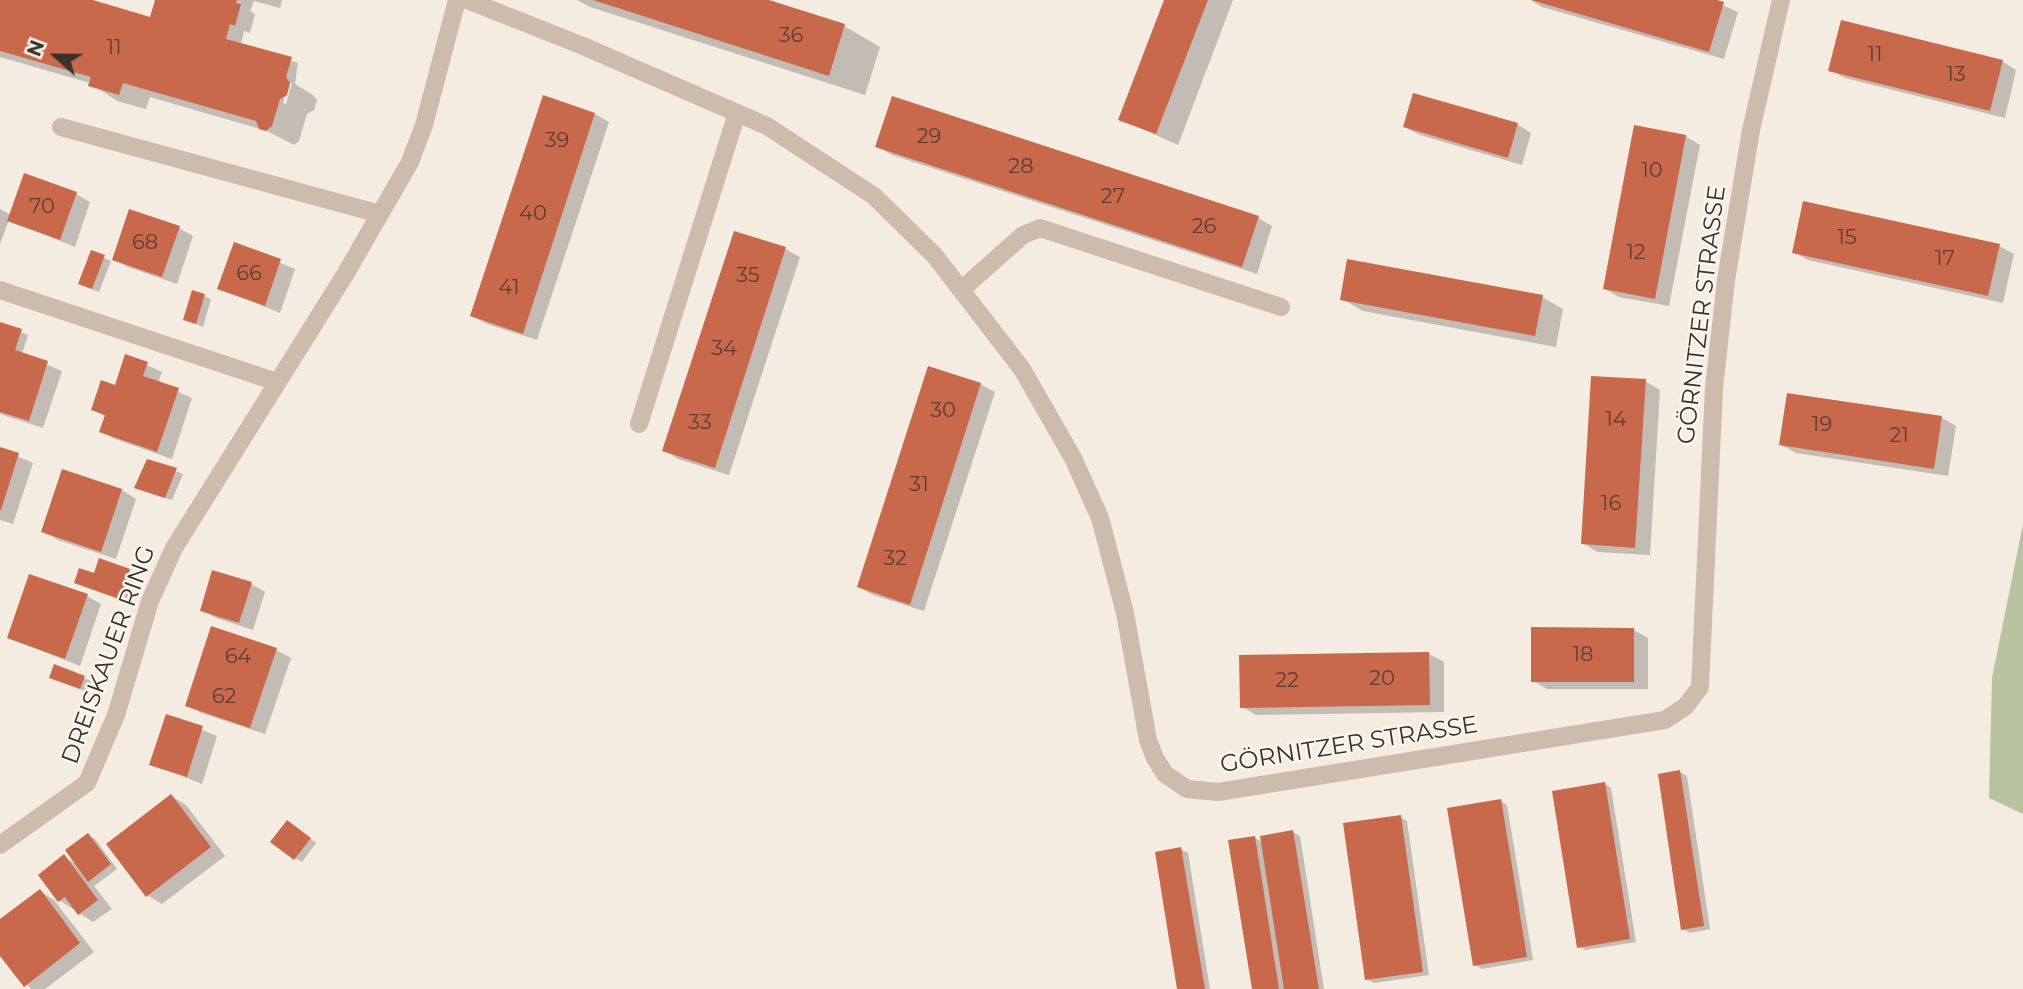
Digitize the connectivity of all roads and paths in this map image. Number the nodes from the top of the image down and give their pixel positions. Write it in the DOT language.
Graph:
graph roads {
  1 [pos="457,0"];
  2 [pos="467,0"];
  3 [pos="1781,0"];
  4 [pos="737,113"];
  5 [pos="61,127"];
  6 [pos="380,214"];
  7 [pos="0,290"];
  8 [pos="961,290"];
  9 [pos="1281,307"];
  10 [pos="277,382"];
  11 [pos="639,424"];
  12 [pos="0,845"];
  1 -- 6 [label="street, DREISKAUER RING"];
  2 -- 4 [label="street, GÖRNITZER STRASSE"];
  3 -- 8 [label="street, GÖRNITZER STRASSE"];
  4 -- 8 [label="street, GÖRNITZER STRASSE"];
  4 -- 11 [label="street"];
  5 -- 6 [label="street"];
  6 -- 10 [label="street, DREISKAUER RING"];
  7 -- 10 [label="street"];
  8 -- 9 [label="street"];
  10 -- 12 [label="street, DREISKAUER RING"];
}
